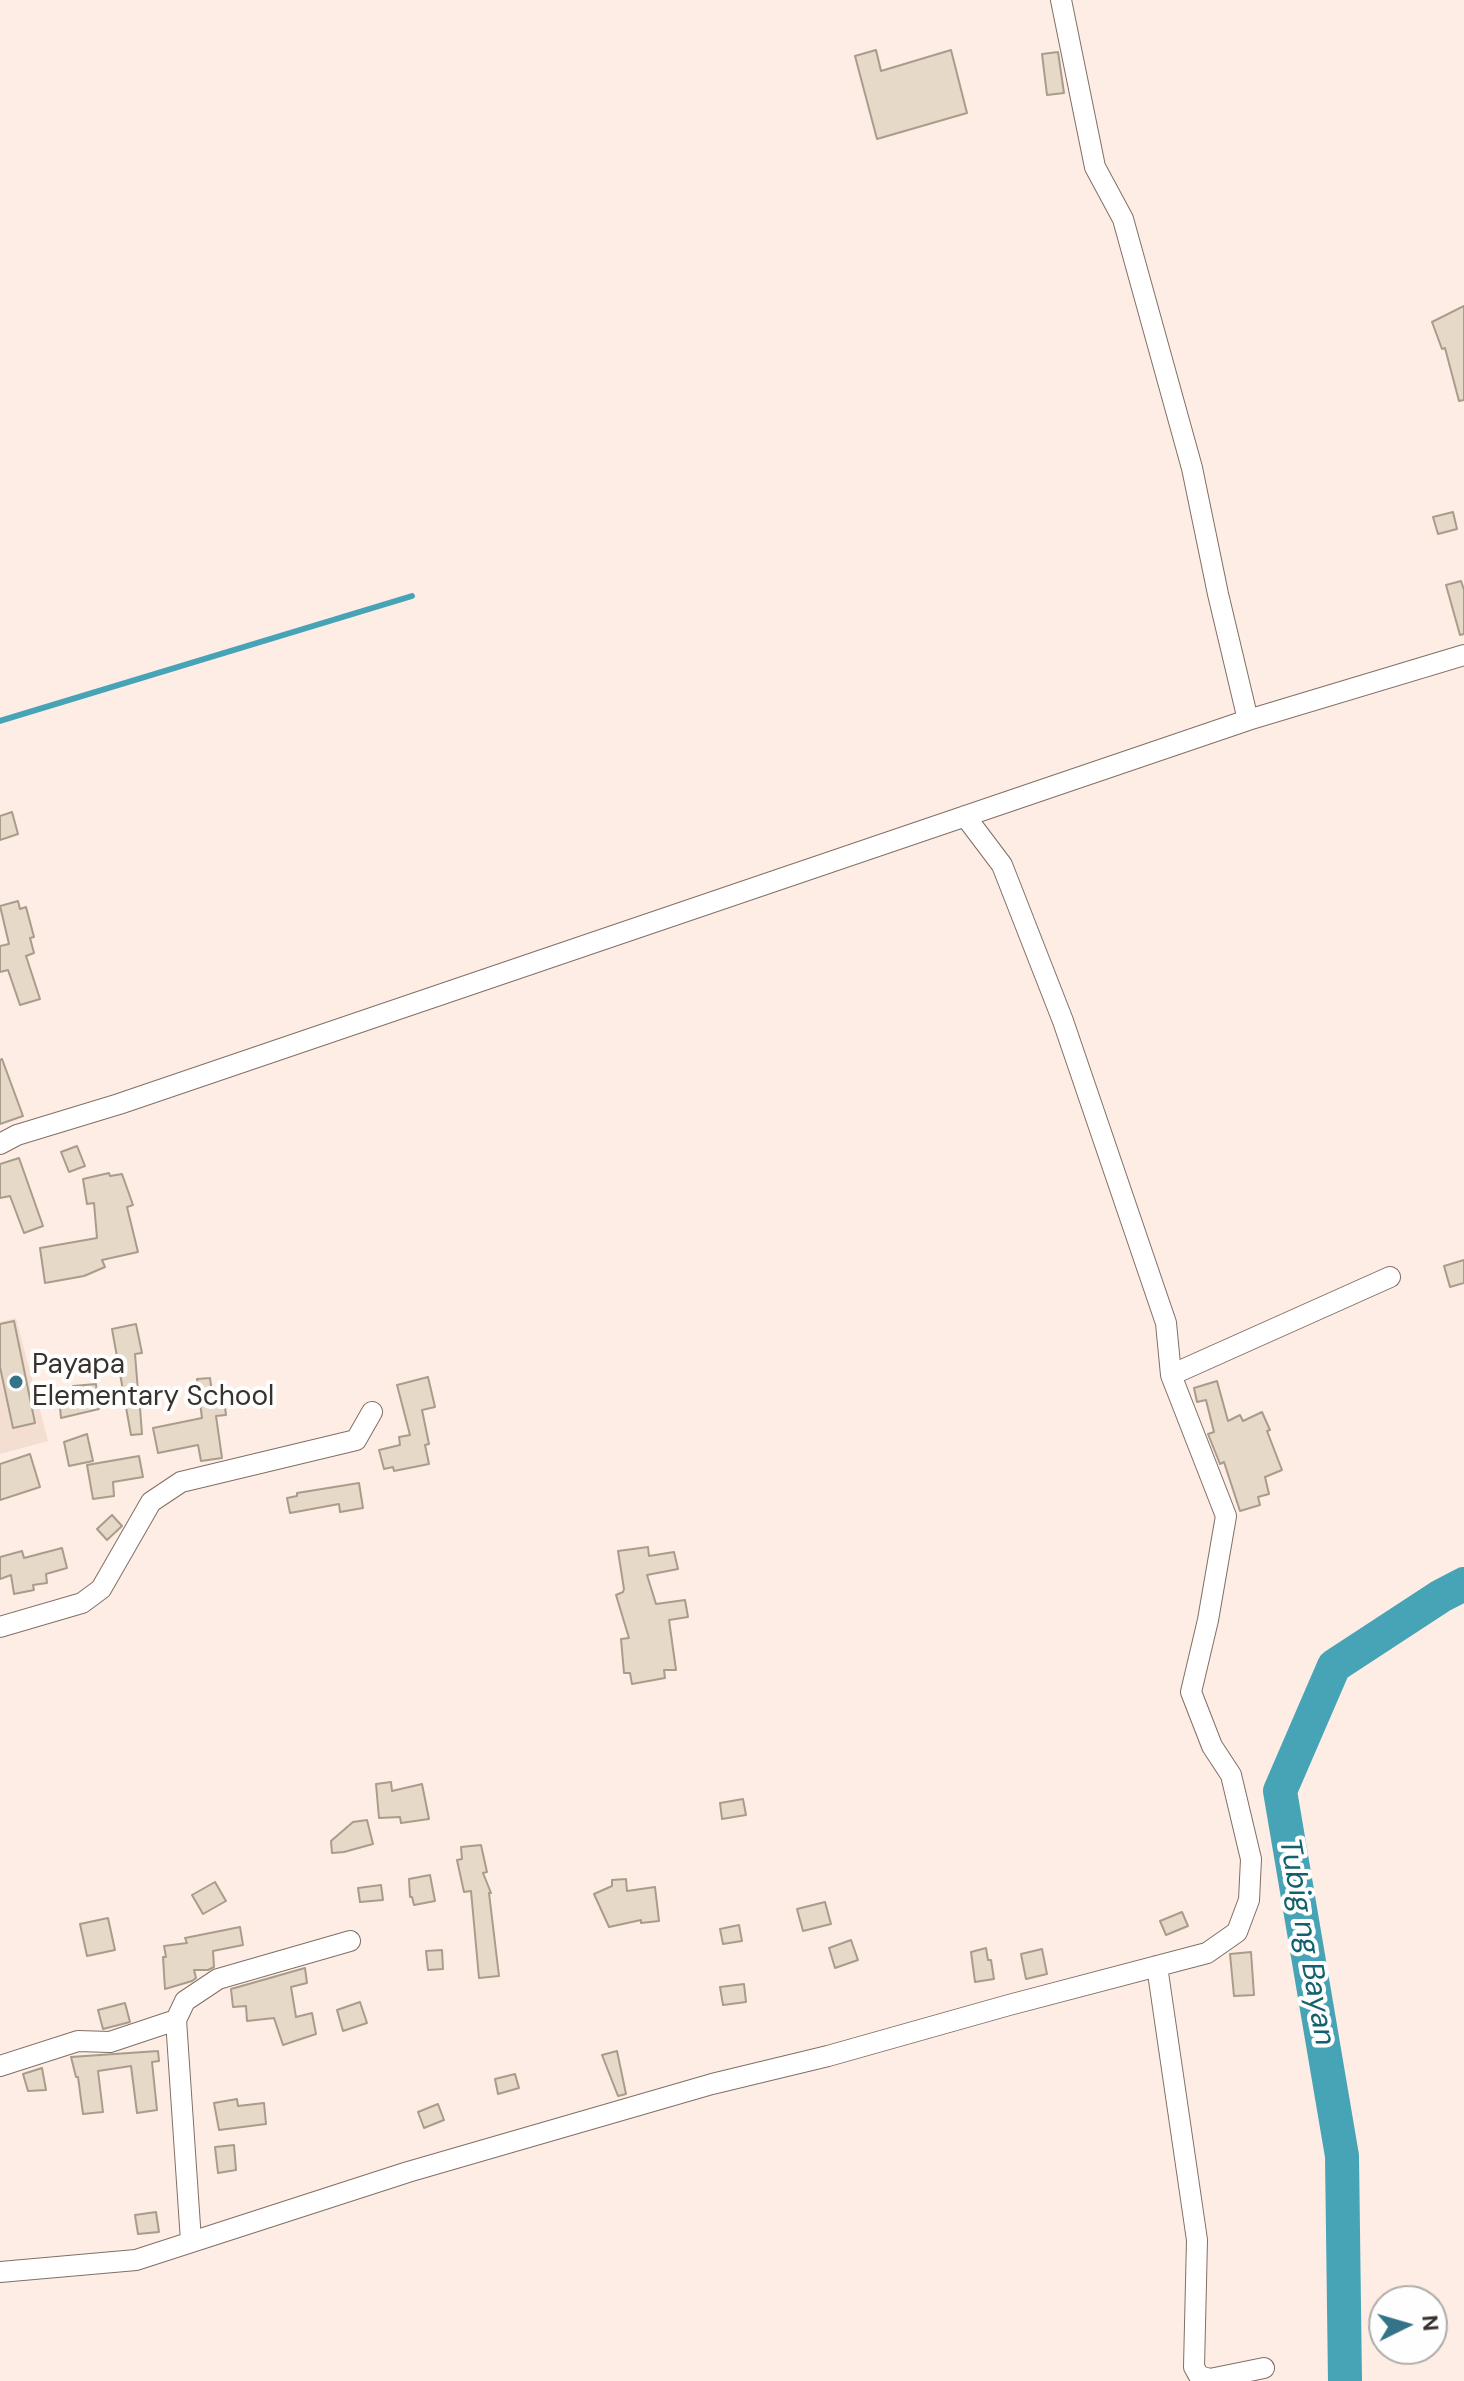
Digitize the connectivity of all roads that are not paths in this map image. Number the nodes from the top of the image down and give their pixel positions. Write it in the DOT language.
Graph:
graph roads {
  1 [pos="1061,0"];
  2 [pos="1464,655"];
  3 [pos="1248,720"];
  4 [pos="965,816"];
  5 [pos="0,1144"];
  6 [pos="1390,1277"];
  7 [pos="1171,1375"];
  8 [pos="372,1412"];
  9 [pos="0,1627"];
  10 [pos="350,1941"];
  11 [pos="1157,1966"];
  12 [pos="176,2020"];
  13 [pos="0,2066"];
  14 [pos="191,2241"];
  15 [pos="0,2272"];
  16 [pos="1264,2368"];
  1 -- 3 [label="street"];
  2 -- 3 [label="street"];
  3 -- 4 [label="street"];
  4 -- 5 [label="street"];
  4 -- 7 [label="street"];
  6 -- 7 [label="street"];
  7 -- 11 [label="street"];
  8 -- 9 [label="street"];
  10 -- 12 [label="street"];
  11 -- 14 [label="street"];
  11 -- 16 [label="street"];
  12 -- 13 [label="street"];
  12 -- 14 [label="street"];
  14 -- 15 [label="street"];
}
